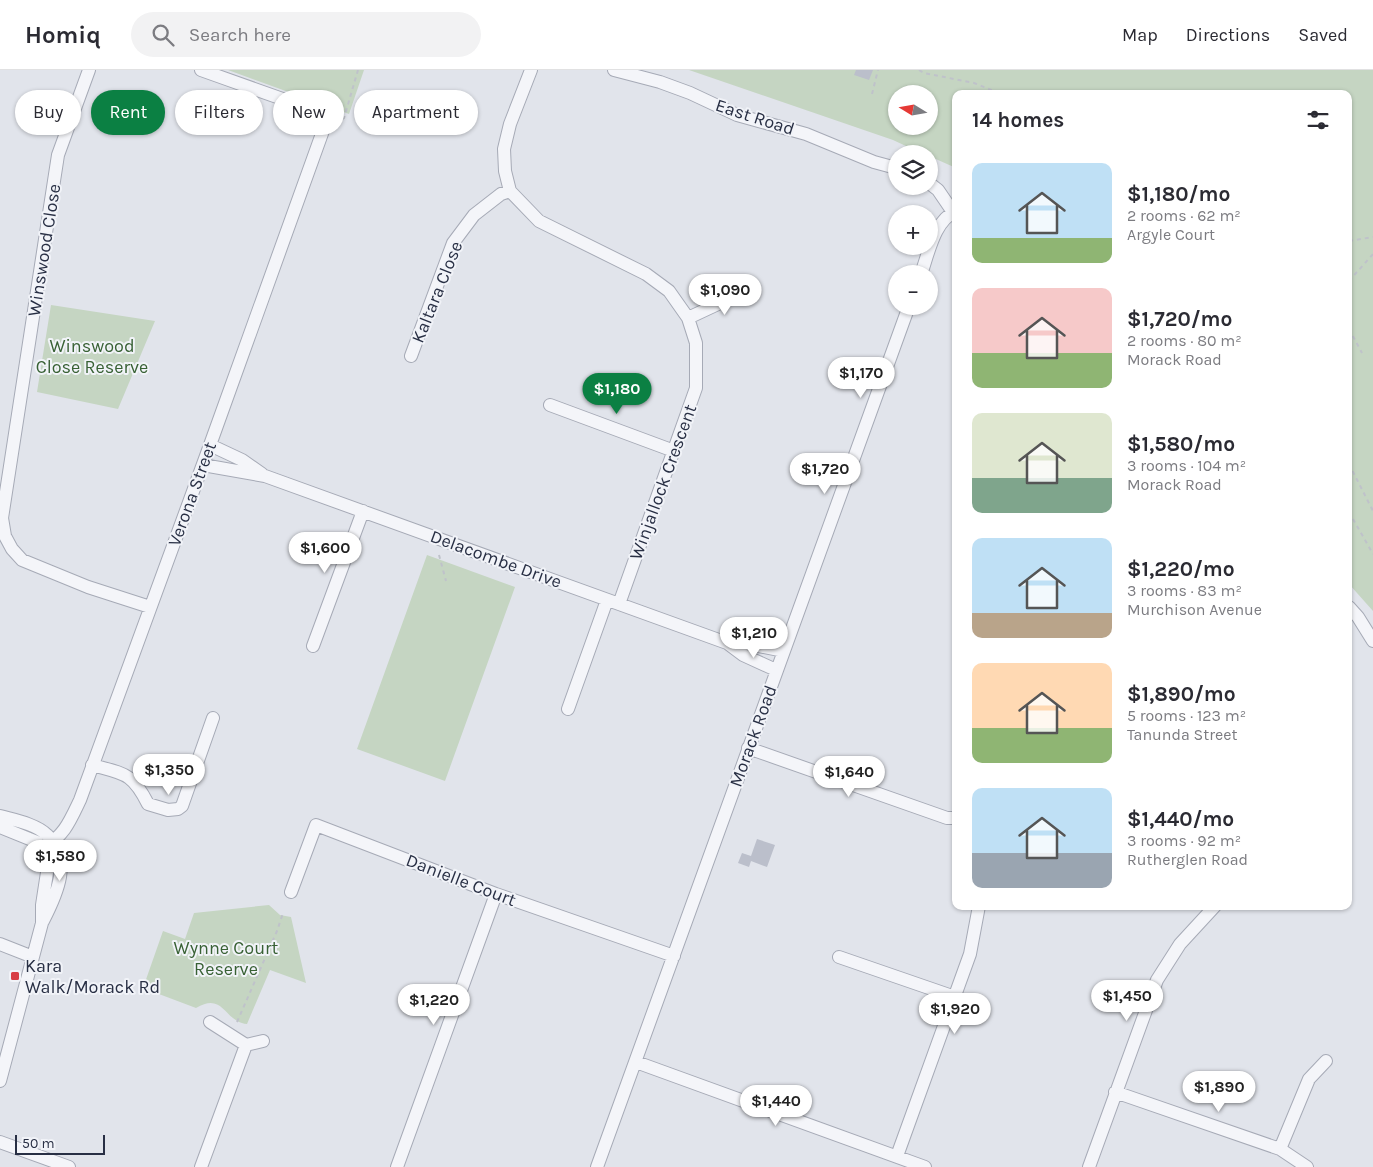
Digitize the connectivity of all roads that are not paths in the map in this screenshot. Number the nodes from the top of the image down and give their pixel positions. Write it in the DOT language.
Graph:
graph roads {
  1 [pos="89,70"];
  2 [pos="201,70"];
  3 [pos="531,70"];
  4 [pos="614,70"];
  5 [pos="888,166"];
  6 [pos="938,190"];
  7 [pos="510,191"];
  8 [pos="952,207"];
  9 [pos="952,213"];
  10 [pos="924,265"];
  11 [pos="750,289"];
  12 [pos="906,315"];
  13 [pos="688,318"];
  14 [pos="411,356"];
  15 [pos="550,404"];
  16 [pos="210,445"];
  17 [pos="674,451"];
  18 [pos="203,465"];
  19 [pos="265,476"];
  20 [pos="363,510"];
  21 [pos="613,602"];
  22 [pos="150,607"];
  23 [pos="1352,610"];
  24 [pos="1373,641"];
  25 [pos="727,643"];
  26 [pos="313,646"];
  27 [pos="784,651"];
  28 [pos="776,670"];
  29 [pos="568,709"];
  30 [pos="213,718"];
  31 [pos="748,748"];
  32 [pos="92,765"];
  33 [pos="0,816"];
  34 [pos="952,818"];
  35 [pos="0,827"];
  36 [pos="48,846"];
  37 [pos="291,892"];
  38 [pos="496,894"];
  39 [pos="978,910"];
  40 [pos="1212,910"];
  41 [pos="0,944"];
  42 [pos="674,956"];
  43 [pos="33,957"];
  44 [pos="839,957"];
  45 [pos="955,997"];
  46 [pos="210,1022"];
  47 [pos="263,1041"];
  48 [pos="246,1045"];
  49 [pos="1326,1061"];
  50 [pos="636,1062"];
  51 [pos="0,1081"];
  52 [pos="1115,1092"];
  53 [pos="0,1142"];
  54 [pos="1280,1149"];
  55 [pos="897,1156"];
  56 [pos="69,1167"];
  57 [pos="201,1167"];
  58 [pos="397,1167"];
  59 [pos="597,1167"];
  60 [pos="926,1167"];
  61 [pos="1089,1167"];
  62 [pos="1307,1167"];
  1 -- 22 [label="street, Winswood Close"];
  2 -- 16 [label="street, Verona Street"];
  3 -- 7 [label="street"];
  4 -- 5 [label="street, East Road"];
  6 -- 8 [label="street"];
  7 -- 13 [label="street, Winjallock Crescent"];
  7 -- 14 [label="street, Kaltara Close"];
  9 -- 10 [label="street"];
  11 -- 13 [label="street"];
  12 -- 27 [label="street, Morack Road"];
  13 -- 17 [label="street, Winjallock Crescent"];
  15 -- 17 [label="street"];
  16 -- 18 [label="street, Verona Street"];
  16 -- 19 [label="street, Delacombe Drive"];
  17 -- 21 [label="street, Winjallock Crescent"];
  18 -- 19 [label="street, Delacombe Drive"];
  18 -- 22 [label="street, Verona Street"];
  19 -- 20 [label="street, Delacombe Drive"];
  20 -- 21 [label="street, Delacombe Drive"];
  20 -- 26 [label="street"];
  21 -- 25 [label="street, Delacombe Drive"];
  21 -- 29 [label="street, Winjallock Crescent"];
  22 -- 32 [label="street, Verona Street"];
  23 -- 24 [label="street"];
  25 -- 27 [label="street, Delacombe Drive"];
  25 -- 28 [label="street, Delacombe Drive"];
  27 -- 28 [label="street, Morack Road"];
  28 -- 31 [label="street, Morack Road"];
  30 -- 32 [label="street"];
  31 -- 34 [label="street"];
  31 -- 42 [label="street, Morack Road"];
  32 -- 36 [label="street, Verona Street"];
  33 -- 36 [label="street"];
  35 -- 36 [label="street"];
  36 -- 43 [label="street"];
  37 -- 38 [label="street, Danielle Court"];
  38 -- 42 [label="street, Danielle Court"];
  38 -- 58 [label="street"];
  39 -- 45 [label="street"];
  40 -- 52 [label="street"];
  41 -- 43 [label="street"];
  42 -- 50 [label="street, Morack Road"];
  43 -- 51 [label="street"];
  44 -- 45 [label="street"];
  45 -- 55 [label="street"];
  46 -- 48 [label="street"];
  47 -- 48 [label="street"];
  48 -- 57 [label="street"];
  49 -- 54 [label="street"];
  50 -- 55 [label="street"];
  50 -- 59 [label="street, Morack Road"];
  52 -- 54 [label="street"];
  52 -- 61 [label="street"];
  53 -- 56 [label="street"];
  54 -- 62 [label="street"];
  55 -- 60 [label="street"];
}
